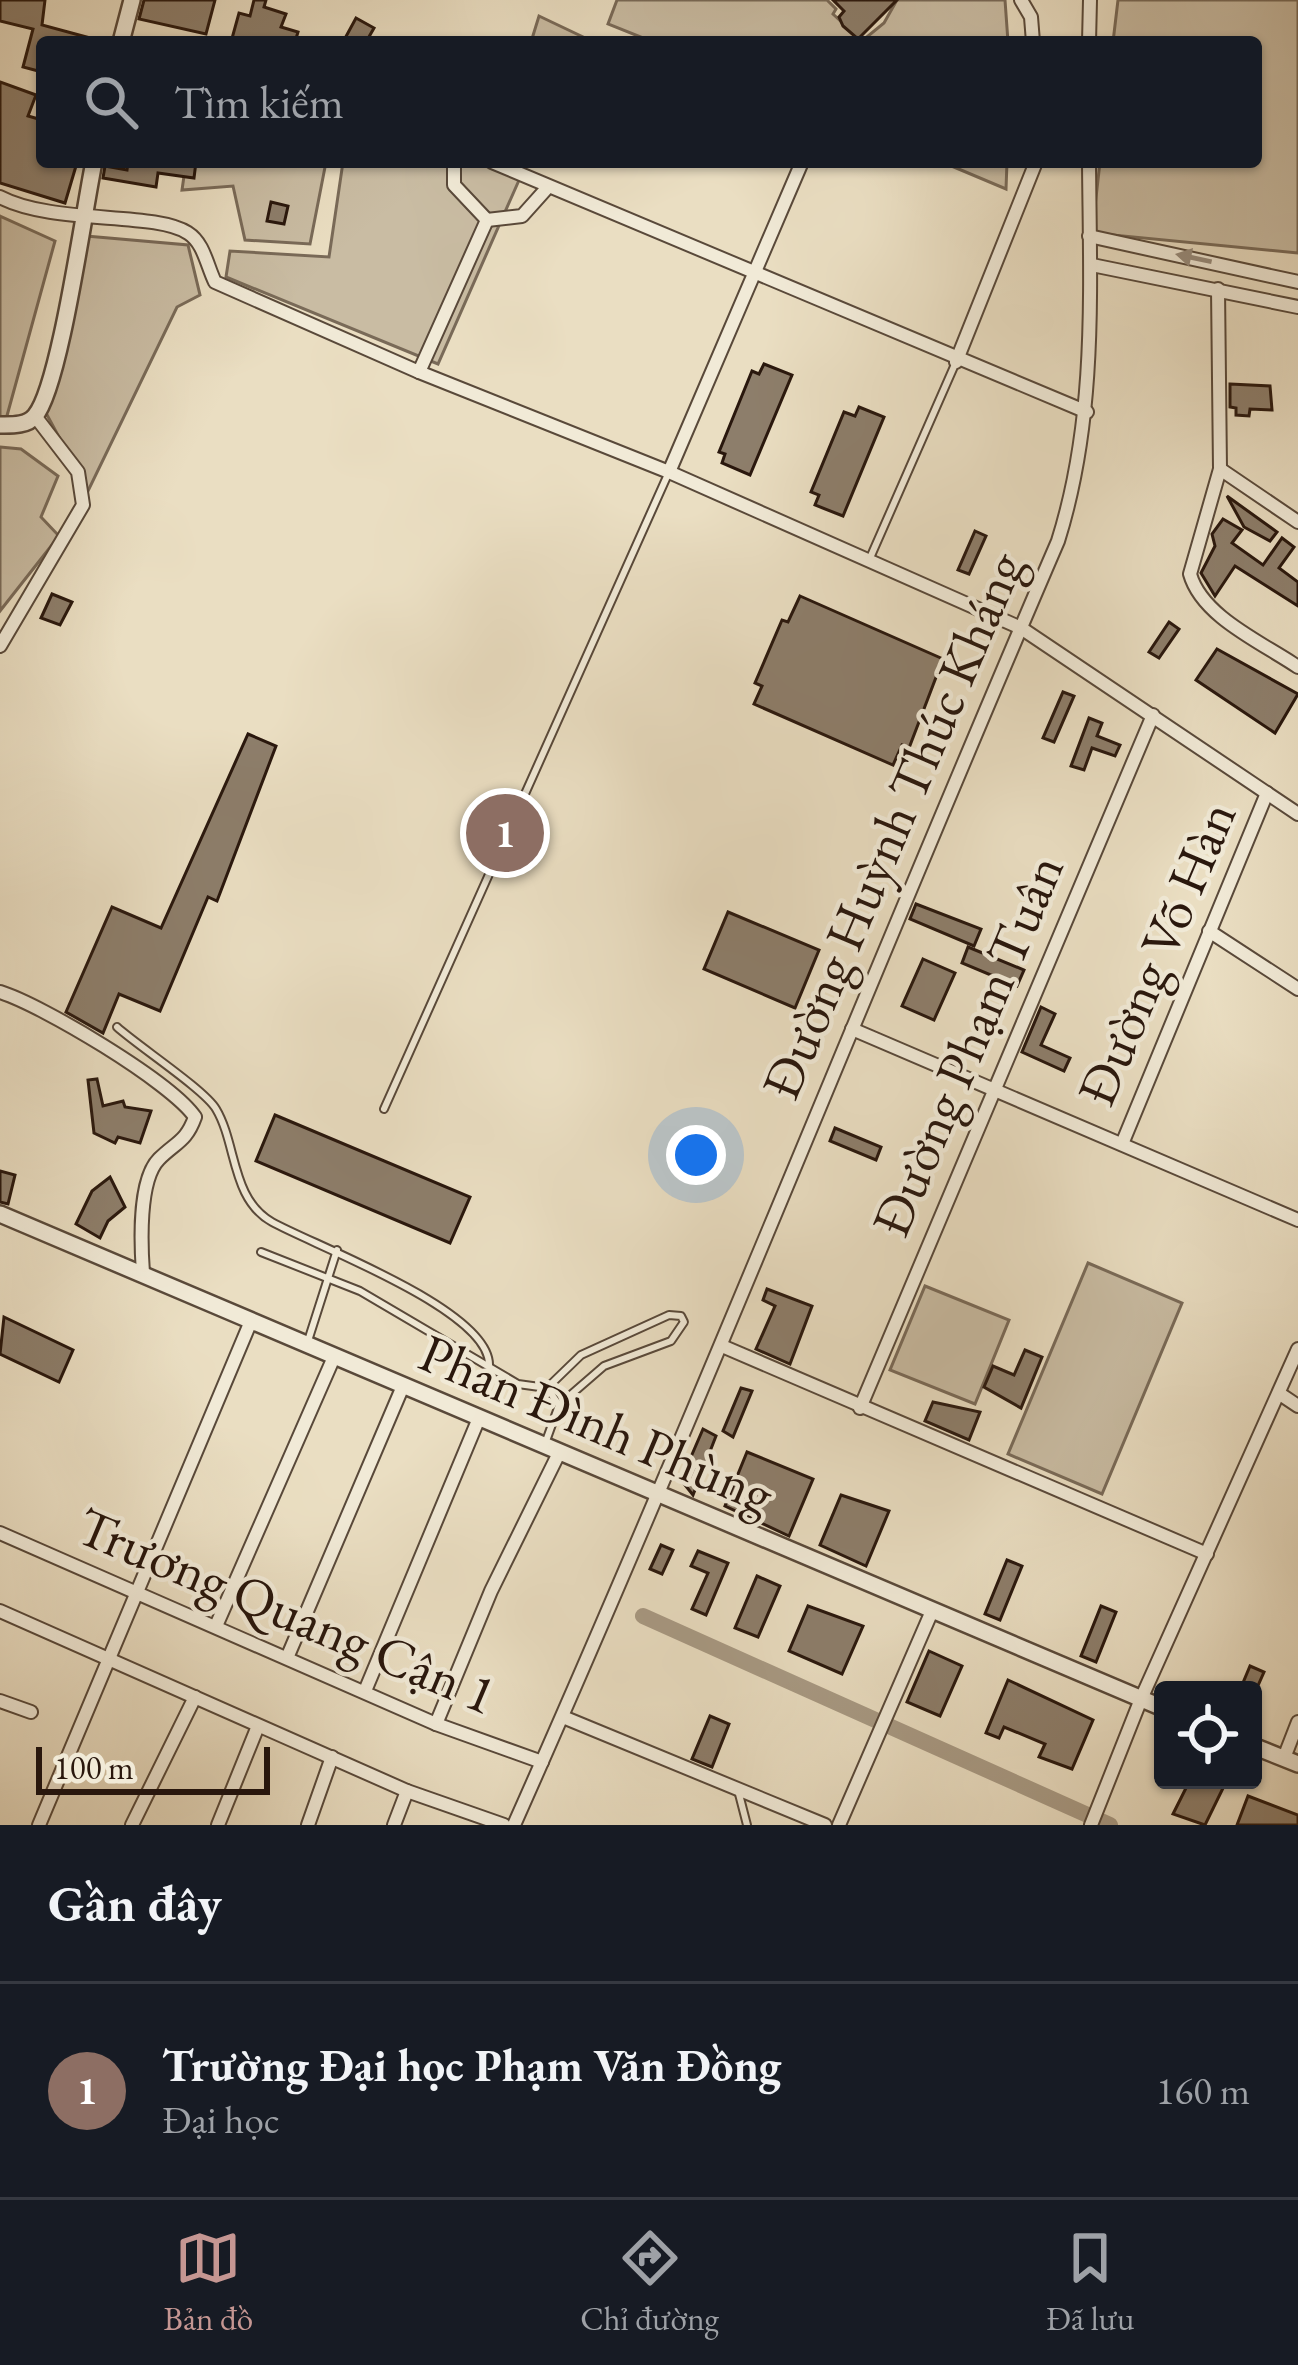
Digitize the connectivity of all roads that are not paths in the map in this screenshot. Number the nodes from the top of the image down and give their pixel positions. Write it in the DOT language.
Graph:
graph roads {
  1 [pos="132,0"];
  2 [pos="1021,0"];
  3 [pos="1090,0"];
  4 [pos="123,36"];
  5 [pos="1033,36"];
  6 [pos="1089,36"];
  7 [pos="93,168"];
  8 [pos="454,168"];
  9 [pos="505,168"];
  10 [pos="800,168"];
  11 [pos="1034,168"];
  12 [pos="1089,168"];
  13 [pos="548,187"];
  14 [pos="0,197"];
  15 [pos="84,218"];
  16 [pos="487,220"];
  17 [pos="1090,236"];
  18 [pos="1092,265"];
  19 [pos="758,273"];
  20 [pos="1298,282"];
  21 [pos="1217,289"];
  22 [pos="1298,307"];
  23 [pos="956,362"];
  24 [pos="419,373"];
  25 [pos="1087,412"];
  26 [pos="35,416"];
  27 [pos="0,424"];
  28 [pos="1220,469"];
  29 [pos="669,472"];
  30 [pos="1298,522"];
  31 [pos="868,561"];
  32 [pos="1021,628"];
  33 [pos="0,646"];
  34 [pos="1298,667"];
  35 [pos="1153,715"];
  36 [pos="1267,793"];
  37 [pos="1298,814"];
  38 [pos="1209,931"];
  39 [pos="1298,989"];
  40 [pos="0,992"];
  41 [pos="117,1027"];
  42 [pos="852,1029"];
  43 [pos="993,1088"];
  44 [pos="384,1109"];
  45 [pos="1122,1144"];
  46 [pos="0,1214"];
  47 [pos="1298,1220"];
  48 [pos="337,1250"];
  49 [pos="261,1252"];
  50 [pos="142,1273"];
  51 [pos="328,1276"];
  52 [pos="251,1321"];
  53 [pos="307,1346"];
  54 [pos="722,1346"];
  55 [pos="1298,1349"];
  56 [pos="334,1358"];
  57 [pos="489,1365"];
  58 [pos="403,1386"];
  59 [pos="547,1388"];
  60 [pos="1280,1394"];
  61 [pos="559,1405"];
  62 [pos="1298,1406"];
  63 [pos="860,1408"];
  64 [pos="479,1418"];
  65 [pos="551,1450"];
  66 [pos="658,1496"];
  67 [pos="0,1534"];
  68 [pos="1208,1554"];
  69 [pos="138,1592"];
  70 [pos="0,1611"];
  71 [pos="932,1611"];
  72 [pos="216,1626"];
  73 [pos="108,1658"];
  74 [pos="286,1658"];
  75 [pos="365,1691"];
  76 [pos="195,1697"];
  77 [pos="1141,1699"];
  78 [pos="0,1701"];
  79 [pos="1154,1704"];
  80 [pos="31,1712"];
  81 [pos="563,1717"];
  82 [pos="1298,1722"];
  83 [pos="436,1724"];
  84 [pos="258,1726"];
  85 [pos="1262,1750"];
  86 [pos="332,1757"];
  87 [pos="1291,1761"];
  88 [pos="542,1762"];
  89 [pos="407,1791"];
  90 [pos="739,1792"];
  91 [pos="40,1825"];
  92 [pos="132,1825"];
  93 [pos="218,1825"];
  94 [pos="308,1825"];
  95 [pos="394,1825"];
  96 [pos="504,1825"];
  97 [pos="514,1825"];
  98 [pos="747,1825"];
  99 [pos="825,1825"];
  100 [pos="839,1825"];
  101 [pos="1091,1825"];
  1 -- 4 [label="street"];
  2 -- 5 [label="street"];
  3 -- 6 [label="street"];
  7 -- 15 [label="street"];
  8 -- 16 [label="street"];
  9 -- 13 [label="street"];
  10 -- 19 [label="street"];
  11 -- 23 [label="street"];
  12 -- 17 [label="street, Đường Huỳnh Thúc Kháng"];
  13 -- 16 [label="street"];
  13 -- 19 [label="street"];
  14 -- 15 [label="street"];
  15 -- 24 [label="street"];
  15 -- 26 [label="street"];
  16 -- 24 [label="street"];
  17 -- 18 [label="street, Đường Huỳnh Thúc Kháng"];
  20 -- 17 [label="street, one-way"];
  18 -- 21 [label="street"];
  18 -- 25 [label="street, Đường Huỳnh Thúc Kháng"];
  19 -- 23 [label="street"];
  19 -- 29 [label="street"];
  21 -- 22 [label="street"];
  21 -- 28 [label="street"];
  23 -- 25 [label="street"];
  23 -- 31 [label="lane"];
  24 -- 29 [label="street"];
  25 -- 32 [label="street, Đường Huỳnh Thúc Kháng"];
  26 -- 27 [label="street"];
  26 -- 33 [label="street"];
  28 -- 30 [label="street"];
  28 -- 34 [label="street"];
  29 -- 31 [label="street"];
  29 -- 44 [label="lane"];
  31 -- 32 [label="street"];
  32 -- 35 [label="street"];
  32 -- 42 [label="street, Đường Huỳnh Thúc Kháng"];
  35 -- 36 [label="street"];
  35 -- 43 [label="street, Đường Phạm Tuân"];
  36 -- 37 [label="street"];
  36 -- 38 [label="street, Đường Võ Hàn"];
  38 -- 39 [label="street"];
  38 -- 45 [label="street, Đường Võ Hàn"];
  40 -- 50 [label="street"];
  41 -- 48 [label="lane"];
  42 -- 43 [label="street"];
  42 -- 54 [label="street, Đường Huỳnh Thúc Kháng"];
  43 -- 45 [label="street"];
  43 -- 63 [label="street, Đường Phạm Tuân"];
  45 -- 47 [label="street"];
  46 -- 50 [label="street, Phan Đình Phùng"];
  48 -- 51 [label="lane"];
  48 -- 57 [label="lane"];
  49 -- 51 [label="lane"];
  50 -- 52 [label="street, Phan Đình Phùng"];
  51 -- 53 [label="lane"];
  51 -- 57 [label="lane"];
  52 -- 53 [label="street, Phan Đình Phùng"];
  52 -- 69 [label="street"];
  53 -- 56 [label="street, Phan Đình Phùng"];
  54 -- 63 [label="street"];
  54 -- 66 [label="street, Đường Huỳnh Thúc Kháng"];
  55 -- 60 [label="street"];
  56 -- 58 [label="street, Phan Đình Phùng"];
  56 -- 72 [label="street"];
  57 -- 59 [label="lane"];
  58 -- 64 [label="street, Phan Đình Phùng"];
  58 -- 74 [label="street"];
  59 -- 61 [label="lane"];
  59 -- 61 [label="lane"];
  60 -- 62 [label="street"];
  60 -- 68 [label="street"];
  61 -- 65 [label="lane"];
  63 -- 68 [label="street"];
  64 -- 65 [label="street, Phan Đình Phùng"];
  64 -- 75 [label="street"];
  65 -- 66 [label="street, Phan Đình Phùng"];
  65 -- 83 [label="street"];
  66 -- 71 [label="street, Phan Đình Phùng"];
  66 -- 81 [label="street, Đường Huỳnh Thúc Kháng"];
  67 -- 69 [label="street, Trương Quang Cận 1"];
  68 -- 77 [label="street"];
  69 -- 72 [label="street, Trương Quang Cận 1"];
  69 -- 73 [label="street"];
  70 -- 73 [label="street, Trương Quang Cận 1"];
  71 -- 77 [label="street, Phan Đình Phùng"];
  71 -- 100 [label="street"];
  72 -- 74 [label="street, Trương Quang Cận 1"];
  73 -- 76 [label="street, Trương Quang Cận 1"];
  73 -- 91 [label="street"];
  74 -- 75 [label="street, Trương Quang Cận 1"];
  75 -- 83 [label="street, Trương Quang Cận 1"];
  76 -- 84 [label="street, Trương Quang Cận 1"];
  76 -- 92 [label="street"];
  77 -- 79 [label="street, Phan Đình Phùng"];
  77 -- 101 [label="street"];
  78 -- 80 [label="street"];
  81 -- 88 [label="street, Đường Huỳnh Thúc Kháng"];
  81 -- 90 [label="street"];
  82 -- 87 [label="street"];
  83 -- 88 [label="street, Trương Quang Cận 1"];
  84 -- 86 [label="street, Trương Quang Cận 1"];
  84 -- 93 [label="street"];
  85 -- 87 [label="street"];
  86 -- 89 [label="street, Trương Quang Cận 1"];
  86 -- 94 [label="street"];
  88 -- 97 [label="street, Đường Huỳnh Thúc Kháng"];
  89 -- 95 [label="street"];
  89 -- 96 [label="street, Trương Quang Cận 1"];
  90 -- 98 [label="lane"];
  90 -- 99 [label="street"];
}
